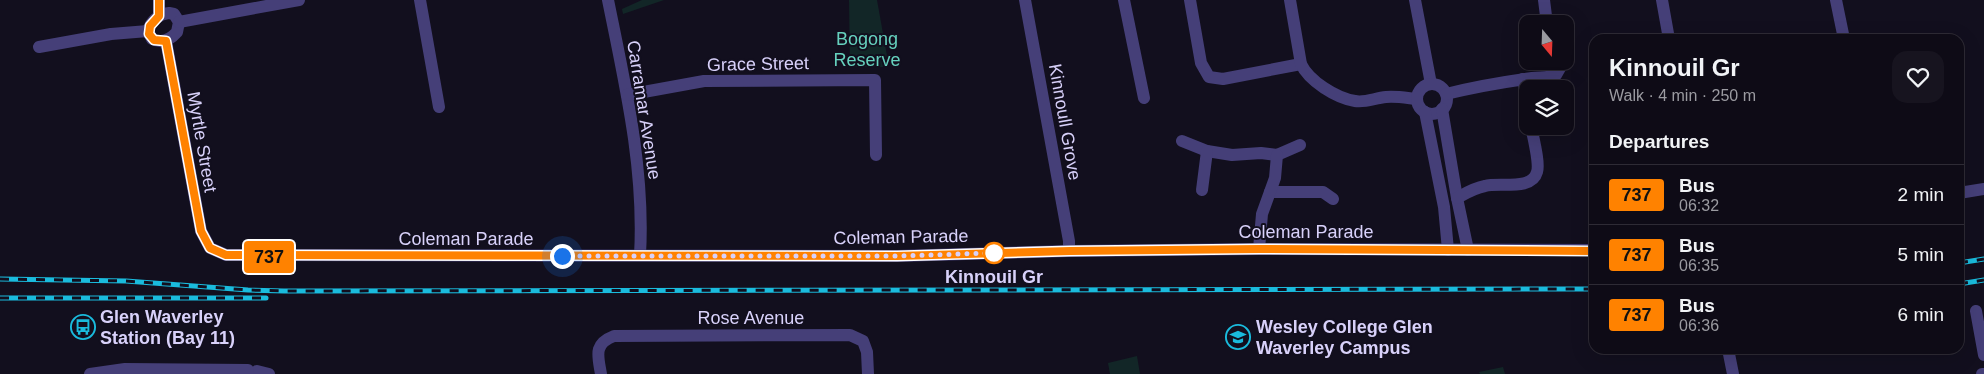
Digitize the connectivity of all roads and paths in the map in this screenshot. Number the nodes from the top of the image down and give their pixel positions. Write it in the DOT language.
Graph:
graph roads {
  1 [pos="159,0"];
  2 [pos="171,0"];
  3 [pos="300,0"];
  4 [pos="420,0"];
  5 [pos="608,0"];
  6 [pos="1025,0"];
  7 [pos="1124,0"];
  8 [pos="1190,0"];
  9 [pos="1290,0"];
  10 [pos="1415,0"];
  11 [pos="1544,0"];
  12 [pos="1662,0"];
  13 [pos="1836,0"];
  14 [pos="1546,15"];
  15 [pos="159,16"];
  16 [pos="176,18"];
  17 [pos="148,31"];
  18 [pos="1668,34"];
  19 [pos="1843,34"];
  20 [pos="166,41"];
  21 [pos="39,47"];
  22 [pos="1301,64"];
  23 [pos="1559,70"];
  24 [pos="1523,79"];
  25 [pos="1431,84"];
  26 [pos="1446,94"];
  27 [pos="627,95"];
  28 [pos="1144,98"];
  29 [pos="1417,99"];
  30 [pos="439,107"];
  31 [pos="1442,109"];
  32 [pos="1425,112"];
  33 [pos="1532,135"];
  34 [pos="1182,142"];
  35 [pos="1300,145"];
  36 [pos="1207,151"];
  37 [pos="876,155"];
  38 [pos="1277,155"];
  39 [pos="1984,188"];
  40 [pos="1202,190"];
  41 [pos="1270,192"];
  42 [pos="1964,192"];
  43 [pos="1457,198"];
  44 [pos="1334,199"];
  45 [pos="210,248"];
  46 [pos="1259,249"];
  47 [pos="1448,250"];
  48 [pos="1468,250"];
  49 [pos="1589,250"];
  50 [pos="1070,251"];
  51 [pos="640,255"];
  52 [pos="1976,311"];
  53 [pos="1729,354"];
  54 [pos="1984,355"];
  55 [pos="258,372"];
  56 [pos="90,374"];
  57 [pos="601,374"];
  58 [pos="868,374"];
  59 [pos="1733,374"];
  1 -- 15 [label="street"];
  2 -- 16 [label="street"];
  3 -- 16 [label="street"];
  4 -- 30 [label="street"];
  5 -- 27 [label="street, Carramar Avenue"];
  6 -- 50 [label="street, Kinnoull Grove"];
  7 -- 28 [label="street"];
  8 -- 22 [label="street"];
  9 -- 22 [label="street"];
  10 -- 25 [label="street"];
  11 -- 14 [label="street"];
  12 -- 18 [label="street"];
  13 -- 19 [label="street"];
  15 -- 16 [label="street"];
  15 -- 17 [label="street"];
  16 -- 20 [label="street"];
  17 -- 20 [label="street"];
  17 -- 21 [label="street"];
  20 -- 45 [label="street, Myrtle Street"];
  22 -- 29 [label="street"];
  23 -- 24 [label="street"];
  24 -- 26 [label="street"];
  25 -- 26 [label="street"];
  25 -- 29 [label="street"];
  26 -- 31 [label="street"];
  27 -- 37 [label="street, Grace Street"];
  27 -- 51 [label="street, Carramar Avenue"];
  29 -- 32 [label="street"];
  31 -- 32 [label="street"];
  31 -- 43 [label="street"];
  32 -- 47 [label="street"];
  33 -- 43 [label="street"];
  34 -- 36 [label="street"];
  35 -- 38 [label="street"];
  36 -- 38 [label="street"];
  36 -- 40 [label="street"];
  38 -- 41 [label="street"];
  39 -- 42 [label="street"];
  41 -- 44 [label="street"];
  41 -- 46 [label="street"];
  43 -- 48 [label="street"];
  45 -- 51 [label="street, Coleman Parade"];
  46 -- 47 [label="street, Coleman Parade"];
  46 -- 50 [label="street, Coleman Parade"];
  47 -- 48 [label="street, Coleman Parade"];
  48 -- 49 [label="street, Coleman Parade"];
  50 -- 51 [label="street, Coleman Parade"];
  52 -- 54 [label="street"];
  53 -- 59 [label="street"];
  55 -- 56 [label="street"];
  57 -- 58 [label="street, Rose Avenue"];
}
